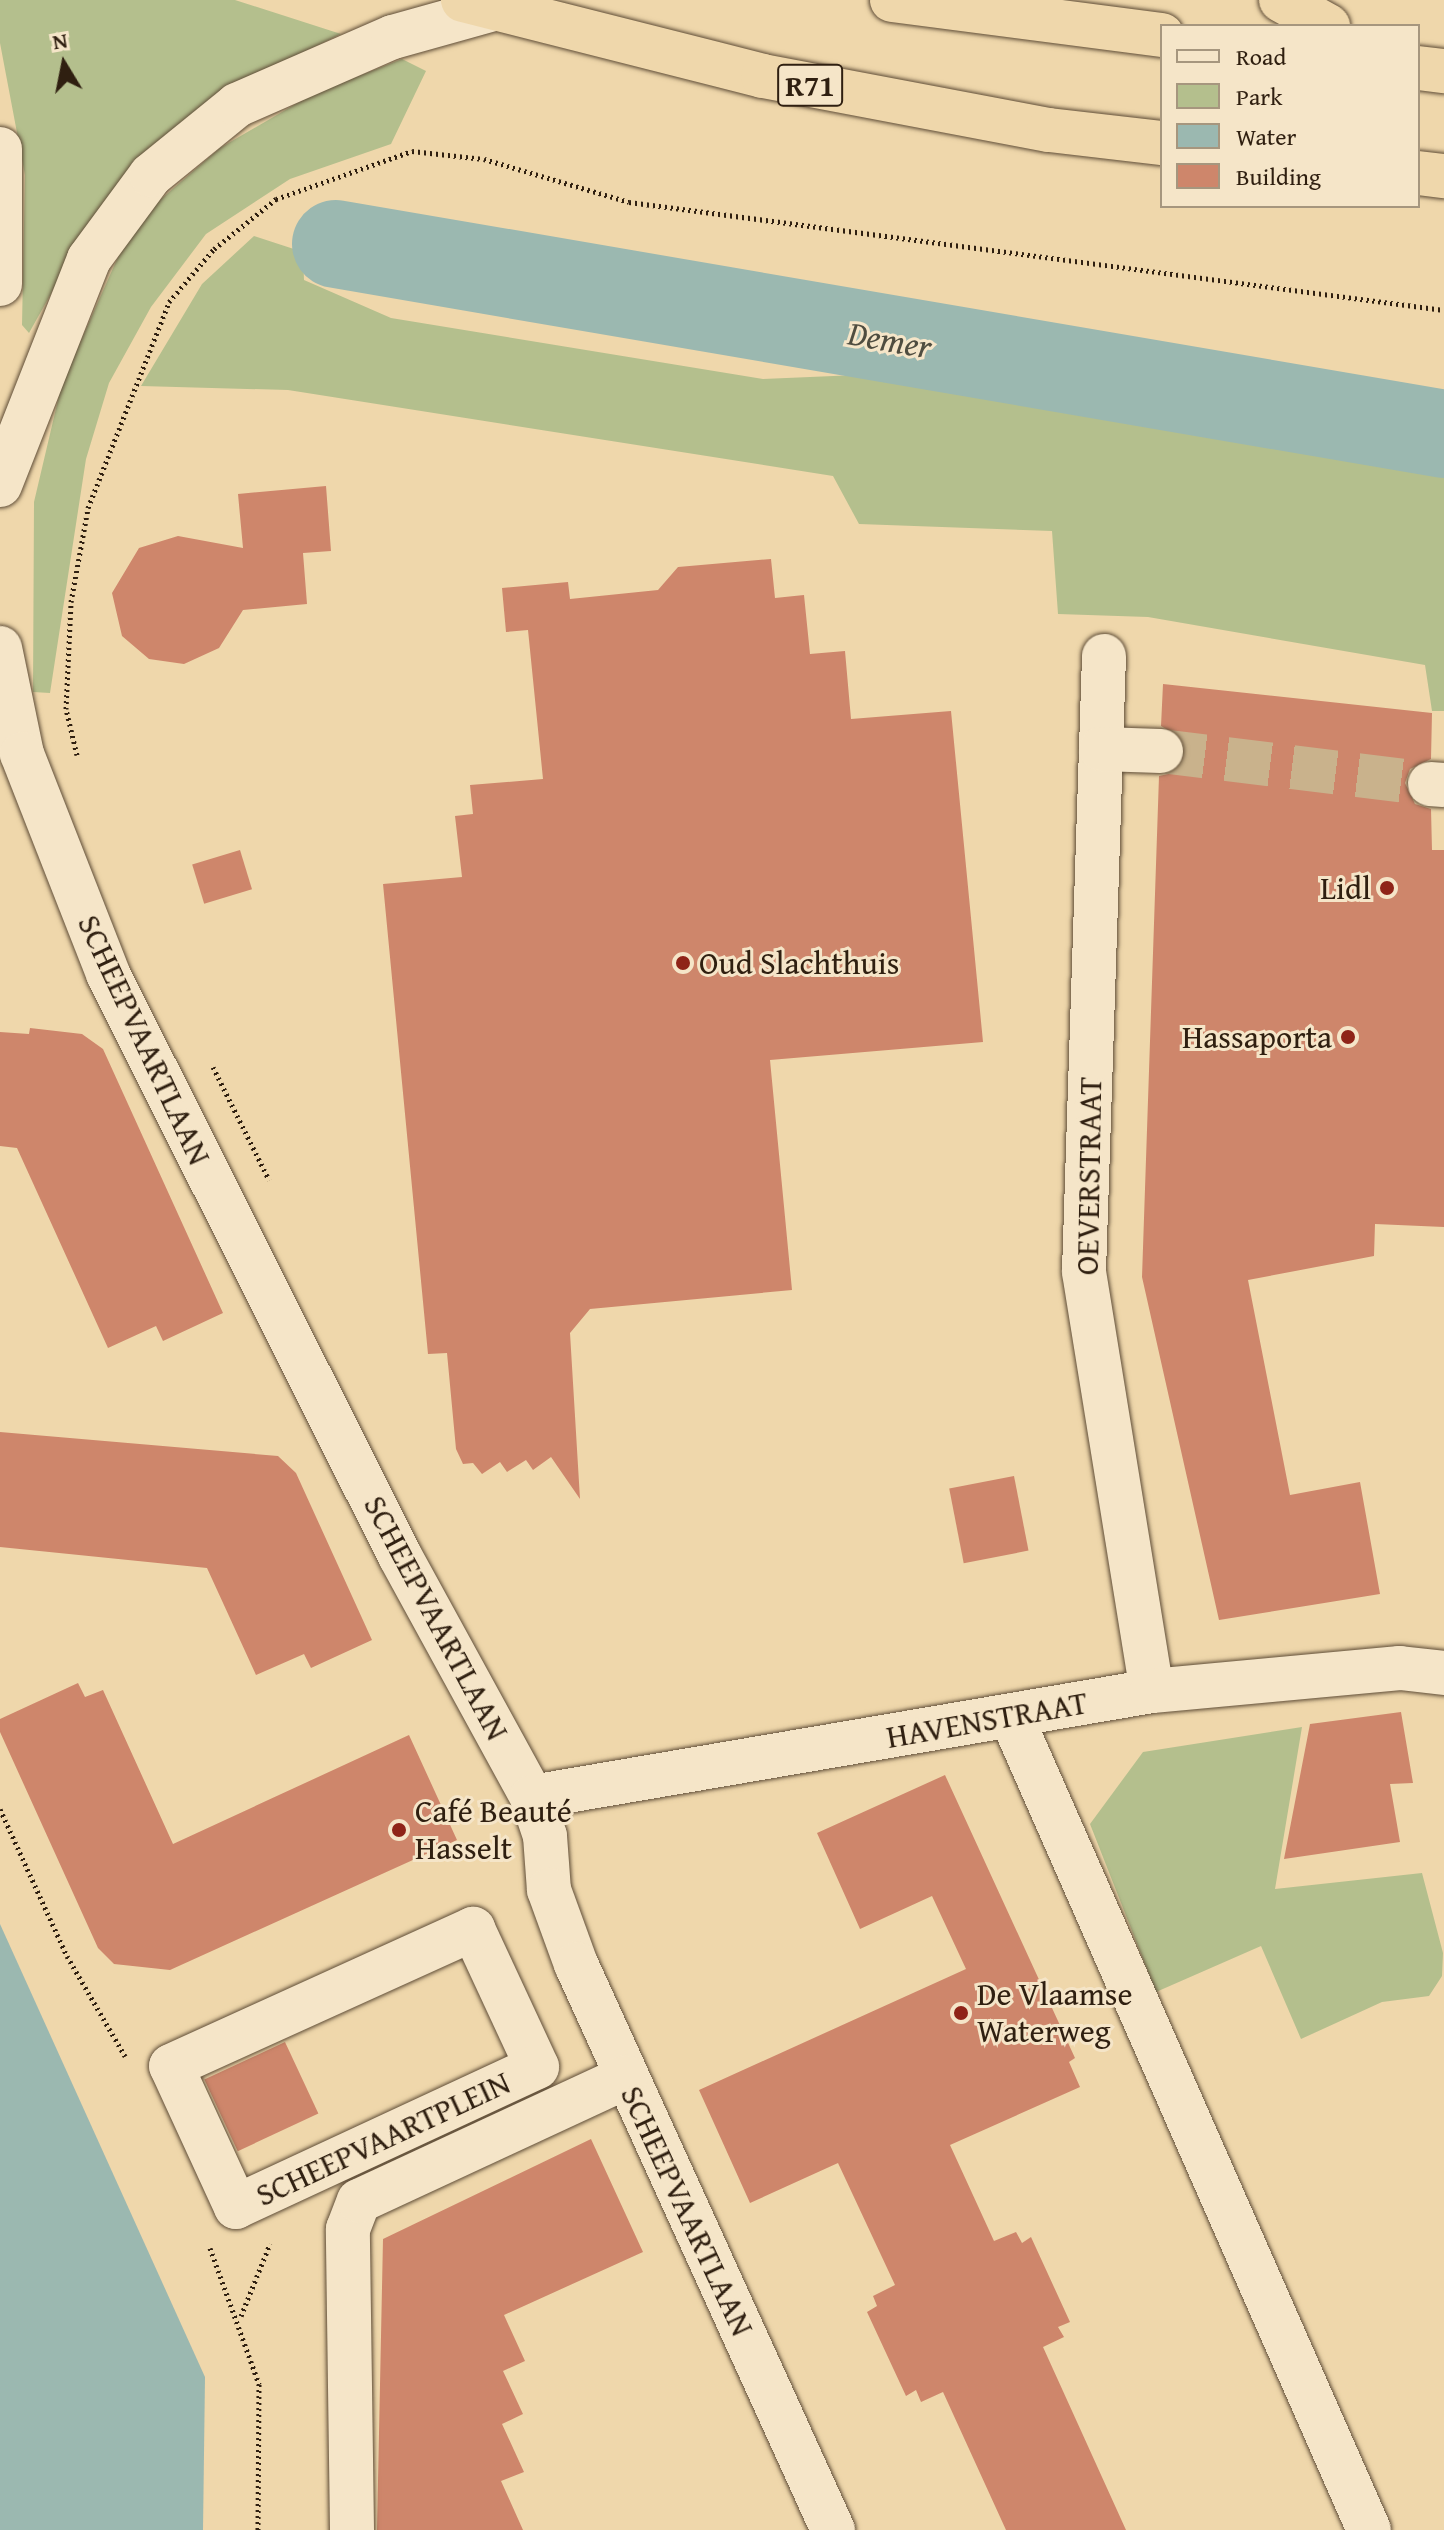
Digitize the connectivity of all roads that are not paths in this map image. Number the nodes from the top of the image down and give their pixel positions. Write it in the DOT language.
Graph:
graph roads {
  1 [pos="892,0"];
  2 [pos="1281,0"];
  3 [pos="478,4"];
  4 [pos="1324,24"];
  5 [pos="1160,35"];
  6 [pos="1420,68"];
  7 [pos="1444,71"];
  8 [pos="1160,143"];
  9 [pos="0,149"];
  10 [pos="1420,173"];
  11 [pos="1444,176"];
  12 [pos="0,284"];
  13 [pos="0,485"];
  14 [pos="0,648"];
  15 [pos="1104,656"];
  16 [pos="1101,749"];
  17 [pos="1161,751"];
  18 [pos="1444,1673"];
  19 [pos="1152,1691"];
  20 [pos="1011,1716"];
  21 [pos="532,1797"];
  22 [pos="154,2055"];
  23 [pos="626,2077"];
  24 [pos="352,2530"];
  25 [pos="833,2530"];
  26 [pos="1369,2530"];
  1 -- 5 [label="highway"];
  2 -- 4 [label="highway"];
  3 -- 8 [label="highway, R71"];
  3 -- 13 [label="street"];
  6 -- 7 [label="highway"];
  9 -- 12 [label="street"];
  10 -- 11 [label="highway"];
  14 -- 21 [label="street, SCHEEPVAARTLAAN"];
  15 -- 16 [label="street, OEVERSTRAAT"];
  16 -- 17 [label="street"];
  16 -- 19 [label="street, OEVERSTRAAT"];
  18 -- 19 [label="street, HAVENSTRAAT"];
  19 -- 20 [label="street, HAVENSTRAAT"];
  20 -- 21 [label="street, HAVENSTRAAT"];
  20 -- 26 [label="street"];
  21 -- 23 [label="street, SCHEEPVAARTLAAN"];
  22 -- 22 [label="street, SCHEEPVAARTPLEIN"];
  23 -- 24 [label="street"];
  23 -- 25 [label="street, SCHEEPVAARTLAAN"];
}
